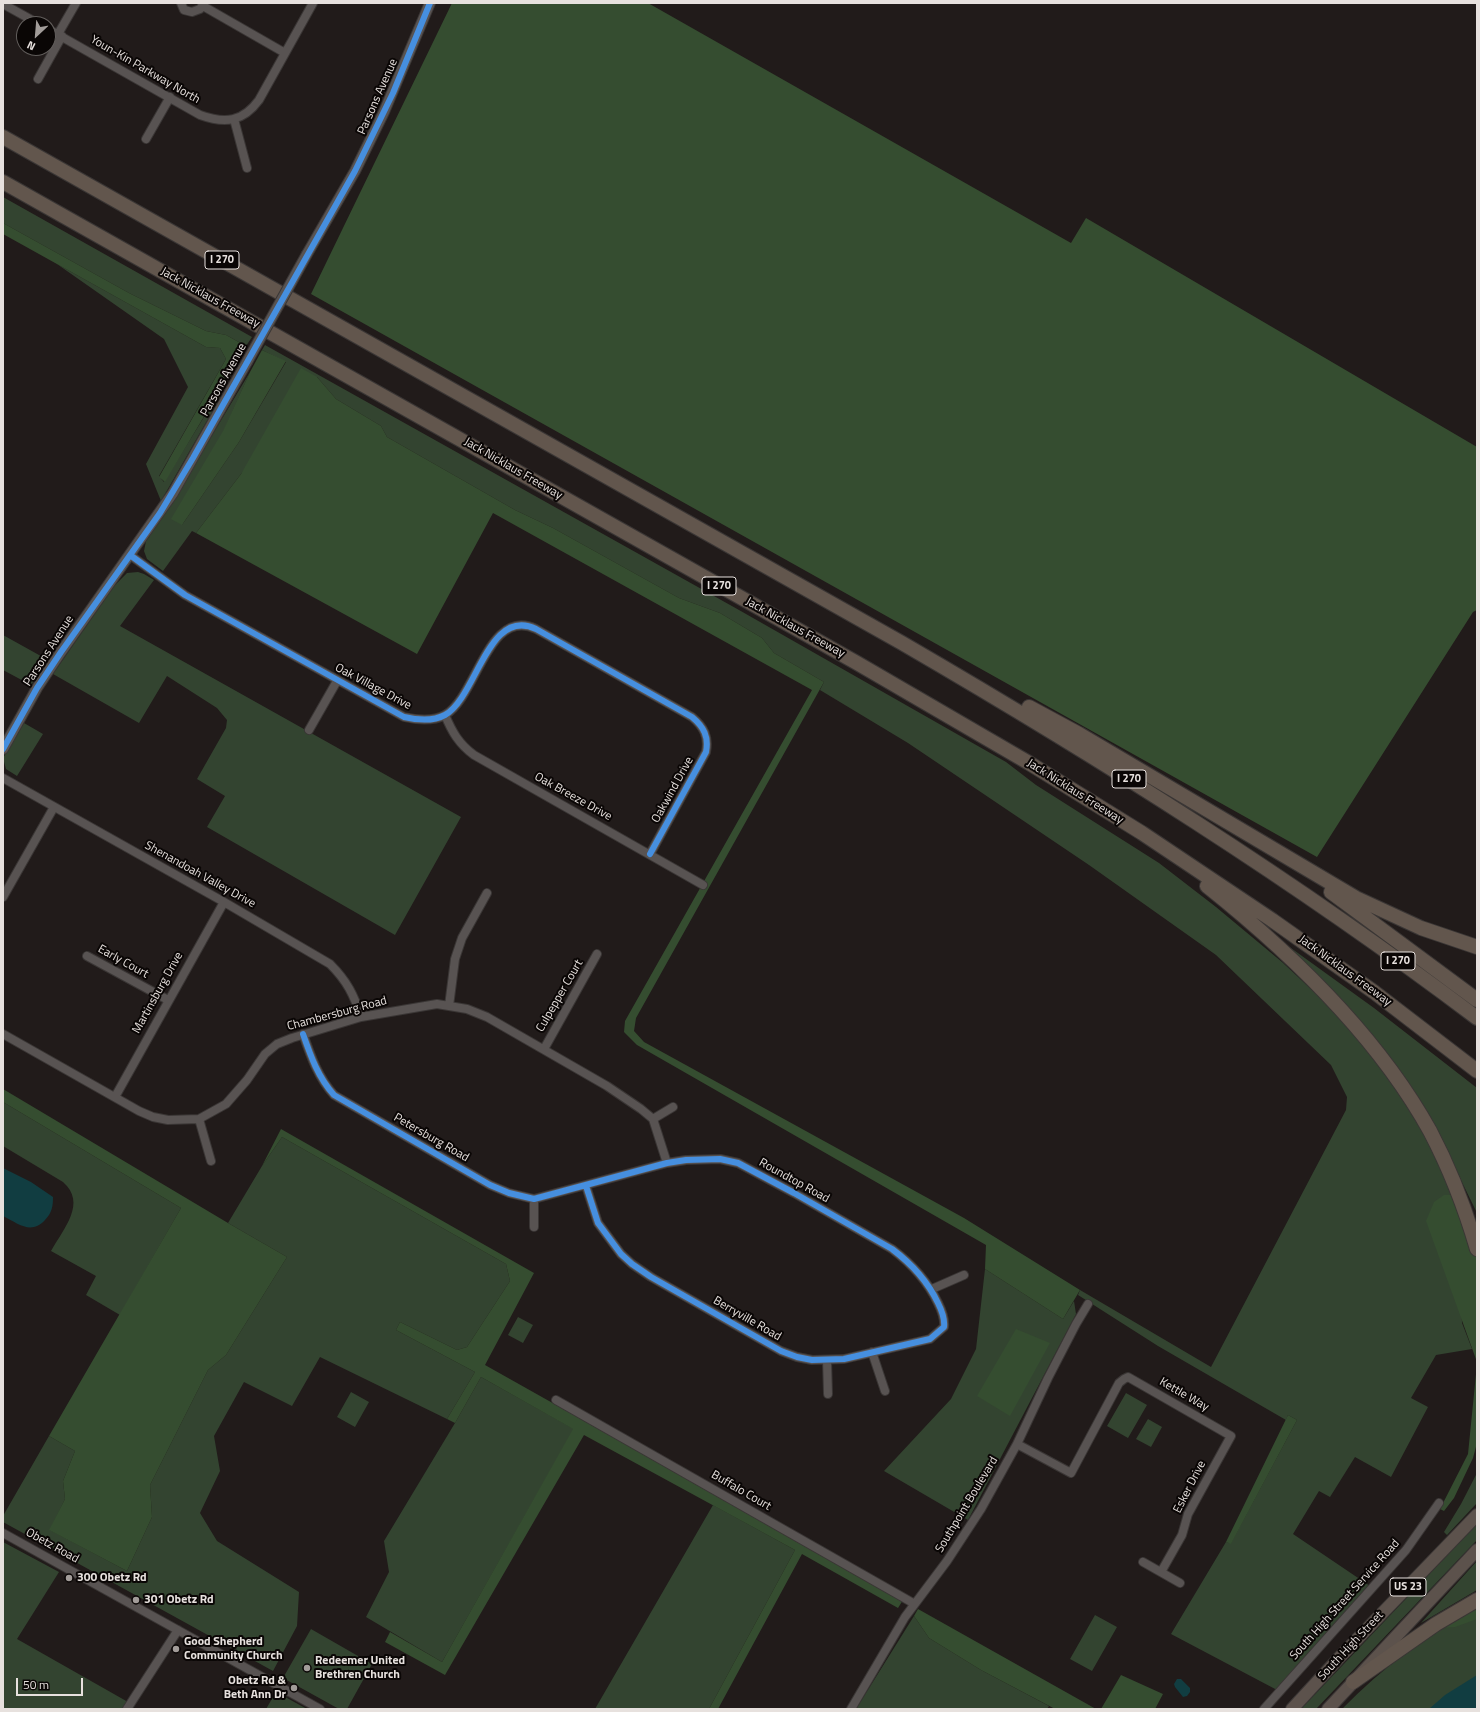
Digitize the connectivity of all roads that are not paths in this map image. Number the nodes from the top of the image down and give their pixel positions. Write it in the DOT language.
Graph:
graph roads {
  1 [pos="76,3"];
  2 [pos="181,3"];
  3 [pos="314,3"];
  4 [pos="430,3"];
  5 [pos="3,4"];
  6 [pos="203,4"];
  7 [pos="25,16"];
  8 [pos="56,33"];
  9 [pos="60,35"];
  10 [pos="286,53"];
  11 [pos="38,79"];
  12 [pos="170,97"];
  13 [pos="234,119"];
  14 [pos="3,137"];
  15 [pos="146,139"];
  16 [pos="247,168"];
  17 [pos="3,182"];
  18 [pos="130,555"];
  19 [pos="902,643"];
  20 [pos="337,680"];
  21 [pos="445,715"];
  22 [pos="309,730"];
  23 [pos="705,734"];
  24 [pos="3,749"];
  25 [pos="3,778"];
  26 [pos="1183,796"];
  27 [pos="54,807"];
  28 [pos="1142,833"];
  29 [pos="650,854"];
  30 [pos="703,885"];
  31 [pos="488,893"];
  32 [pos="3,897"];
  33 [pos="224,902"];
  34 [pos="1477,946"];
  35 [pos="597,954"];
  36 [pos="87,956"];
  37 [pos="168,1000"];
  38 [pos="1477,1000"];
  39 [pos="449,1006"];
  40 [pos="361,1018"];
  41 [pos="1477,1018"];
  42 [pos="3,1034"];
  43 [pos="303,1034"];
  44 [pos="544,1049"];
  45 [pos="1477,1071"];
  46 [pos="114,1097"];
  47 [pos="673,1107"];
  48 [pos="199,1119"];
  49 [pos="653,1119"];
  50 [pos="211,1161"];
  51 [pos="667,1163"];
  52 [pos="586,1186"];
  53 [pos="534,1199"];
  54 [pos="534,1227"];
  55 [pos="1477,1249"];
  56 [pos="964,1275"];
  57 [pos="932,1289"];
  58 [pos="1088,1304"];
  59 [pos="944,1323"];
  60 [pos="872,1352"];
  61 [pos="827,1360"];
  62 [pos="885,1391"];
  63 [pos="828,1394"];
  64 [pos="556,1400"];
  65 [pos="1231,1436"];
  66 [pos="1017,1444"];
  67 [pos="1439,1503"];
  68 [pos="1477,1515"];
  69 [pos="3,1533"];
  70 [pos="1477,1550"];
  71 [pos="1143,1562"];
  72 [pos="1161,1572"];
  73 [pos="1180,1583"];
  74 [pos="1477,1600"];
  75 [pos="913,1603"];
  76 [pos="178,1630"];
  77 [pos="1353,1682"];
  78 [pos="127,1709"];
  79 [pos="320,1709"];
  80 [pos="851,1709"];
  81 [pos="1264,1709"];
  82 [pos="1292,1709"];
  83 [pos="1328,1709"];
  1 -- 9 [label="street"];
  2 -- 6 [label="street"];
  3 -- 10 [label="street"];
  4 -- 18 [label="street, Parsons Avenue, bridge"];
  5 -- 7 [label="street"];
  6 -- 10 [label="street"];
  8 -- 9 [label="street, Youn-Kin Parkway North"];
  9 -- 11 [label="street"];
  9 -- 12 [label="street, Youn-Kin Parkway North"];
  10 -- 13 [label="street"];
  12 -- 13 [label="street, Youn-Kin Parkway North"];
  12 -- 15 [label="street"];
  13 -- 16 [label="street"];
  14 -- 19 [label="highway, I 270"];
  17 -- 28 [label="highway, Jack Nicklaus Freeway / I 270"];
  18 -- 20 [label="street, Oak Village Drive"];
  18 -- 24 [label="street, Parsons Avenue"];
  19 -- 26 [label="highway"];
  19 -- 41 [label="highway, I 270"];
  20 -- 21 [label="street, Oak Village Drive"];
  20 -- 22 [label="street"];
  21 -- 23 [label="street, Oak Village Drive"];
  21 -- 29 [label="street, Oak Breeze Drive"];
  23 -- 29 [label="street, Oakwind Drive"];
  25 -- 27 [label="street, Shenandoah Valley Drive"];
  26 -- 34 [label="highway"];
  26 -- 38 [label="highway"];
  27 -- 32 [label="street"];
  27 -- 33 [label="street, Shenandoah Valley Drive"];
  28 -- 45 [label="highway, Jack Nicklaus Freeway / I 270"];
  28 -- 55 [label="highway"];
  29 -- 30 [label="street, Oak Breeze Drive"];
  31 -- 39 [label="street"];
  33 -- 37 [label="street, Martinsburg Drive"];
  33 -- 40 [label="street, Shenandoah Valley Drive"];
  35 -- 44 [label="street, Culpepper Court"];
  36 -- 37 [label="street, Early Court"];
  37 -- 46 [label="street, Martinsburg Drive"];
  39 -- 40 [label="street, Chambersburg Road"];
  39 -- 44 [label="street, Chambersburg Road"];
  40 -- 43 [label="street, Chambersburg Road"];
  42 -- 46 [label="street, Chambersburg Road"];
  43 -- 48 [label="street, Chambersburg Road"];
  43 -- 53 [label="street, Petersburg Road"];
  44 -- 49 [label="street, Chambersburg Road"];
  46 -- 48 [label="street, Chambersburg Road"];
  47 -- 49 [label="street"];
  48 -- 50 [label="street"];
  49 -- 51 [label="street"];
  51 -- 52 [label="street, Roundtop Road"];
  51 -- 57 [label="street, Roundtop Road"];
  52 -- 53 [label="street, Petersburg Road"];
  52 -- 61 [label="street, Berryville Road"];
  53 -- 54 [label="street"];
  56 -- 57 [label="street"];
  57 -- 59 [label="street, Roundtop Road"];
  58 -- 66 [label="street, Southpoint Boulevard"];
  59 -- 60 [label="street, Berryville Road"];
  60 -- 61 [label="street, Berryville Road"];
  60 -- 62 [label="street"];
  61 -- 63 [label="street"];
  64 -- 75 [label="street, Buffalo Court"];
  65 -- 66 [label="street, Kettle Way"];
  65 -- 72 [label="street, Esker Drive"];
  66 -- 75 [label="street, Southpoint Boulevard"];
  67 -- 81 [label="street, South High Street Service Road"];
  68 -- 82 [label="main road, South High Street / US 23"];
  69 -- 76 [label="street, Obetz Road"];
  70 -- 77 [label="main road, US 23"];
  71 -- 72 [label="street"];
  72 -- 73 [label="street"];
  74 -- 77 [label="highway"];
  75 -- 80 [label="street, Southpoint Boulevard"];
  76 -- 78 [label="street"];
  76 -- 79 [label="street, Obetz Road"];
  77 -- 83 [label="main road, US 23"];
}
